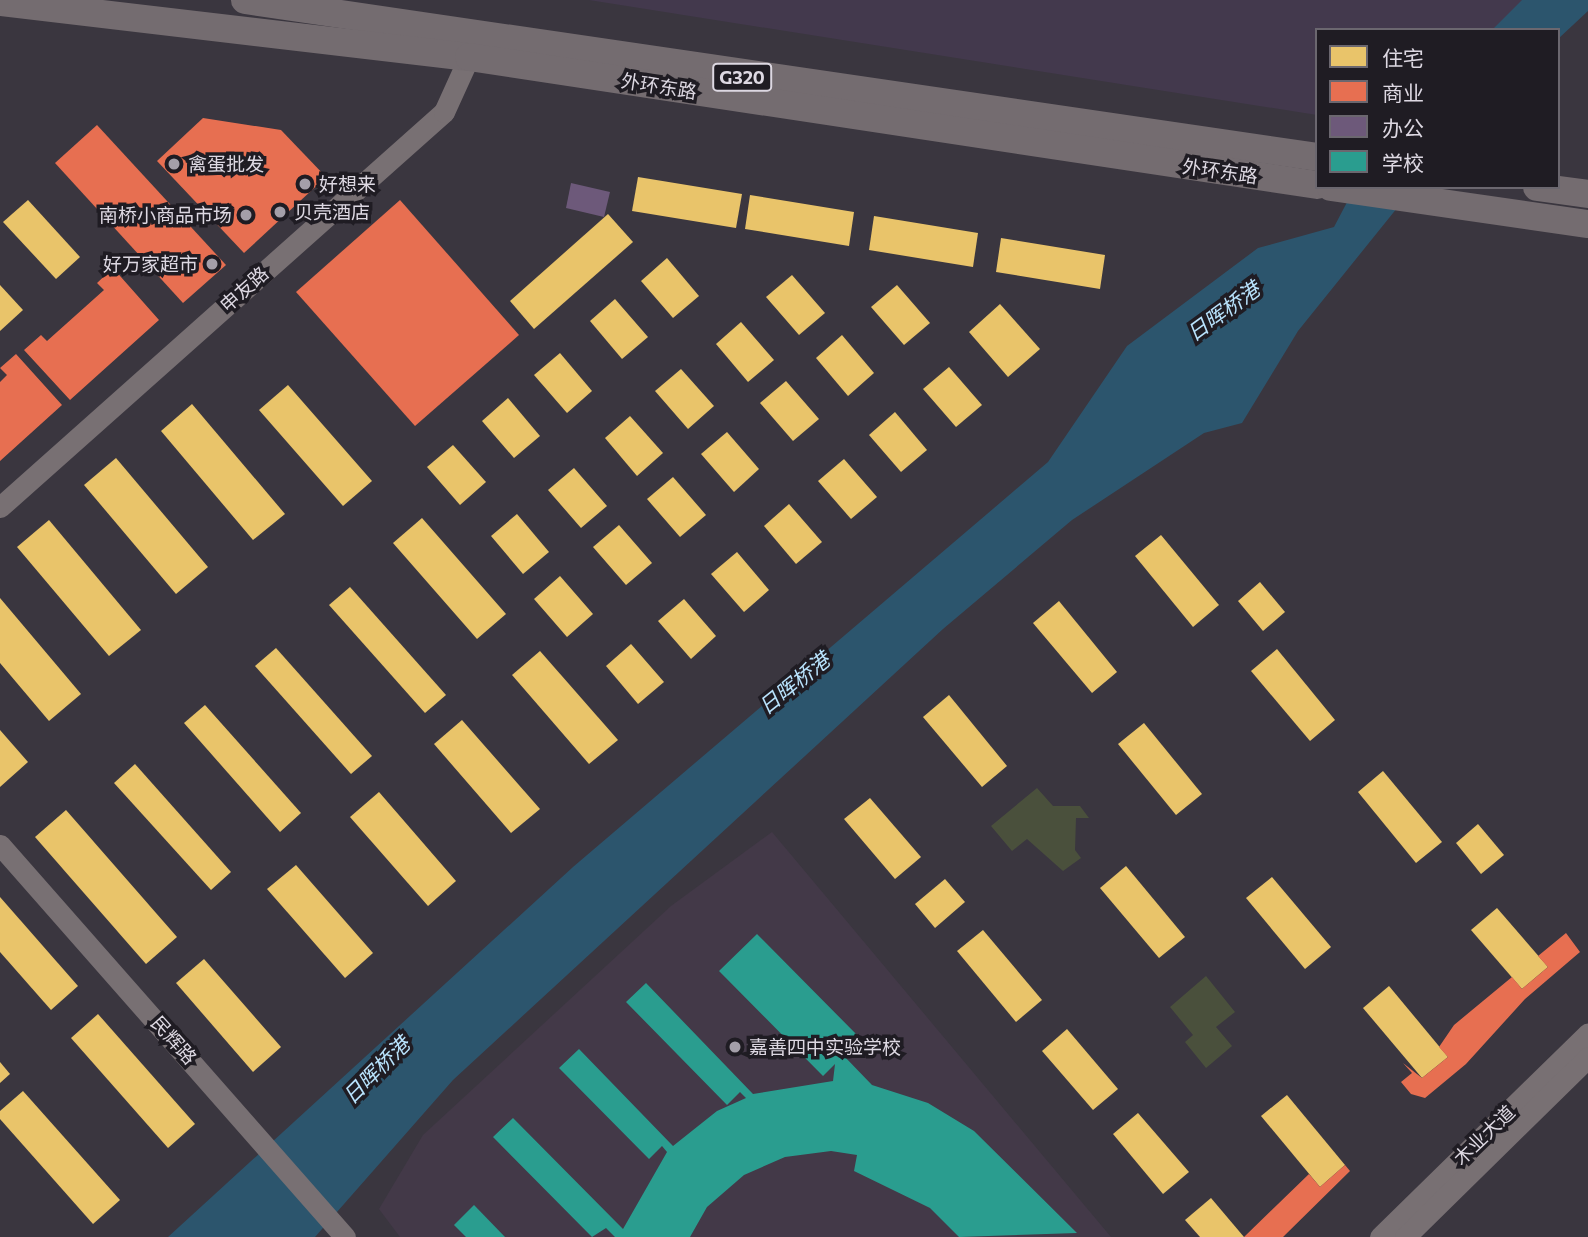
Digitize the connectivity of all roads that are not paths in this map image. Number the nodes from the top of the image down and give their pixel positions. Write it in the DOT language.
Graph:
graph roads {
  1 [pos="245,0"];
  2 [pos="0,2"];
  3 [pos="469,57"];
  4 [pos="1315,157"];
  5 [pos="1237,160"];
  6 [pos="1315,184"];
  7 [pos="1345,189"];
  8 [pos="1552,189"];
  9 [pos="1588,194"];
  10 [pos="1587,224"];
  11 [pos="0,507"];
  12 [pos="0,845"];
  13 [pos="1588,1033"];
  14 [pos="1588,1057"];
  15 [pos="345,1237"];
  16 [pos="1380,1237"];
  17 [pos="1405,1237"];
  1 -- 5 [label="highway, 外环东路 / G320"];
  2 -- 3 [label="highway, 外环东路"];
  3 -- 5 [label="highway, 外环东路"];
  3 -- 11 [label="street, 申友路"];
  4 -- 5 [label="highway, 外环东路 / G320"];
  5 -- 6 [label="highway, 外环东路"];
  7 -- 10 [label="highway"];
  8 -- 9 [label="highway"];
  12 -- 15 [label="street, 民辉路"];
  13 -- 16 [label="street, 木业大道"];
  14 -- 17 [label="street, 木业大道"];
}
